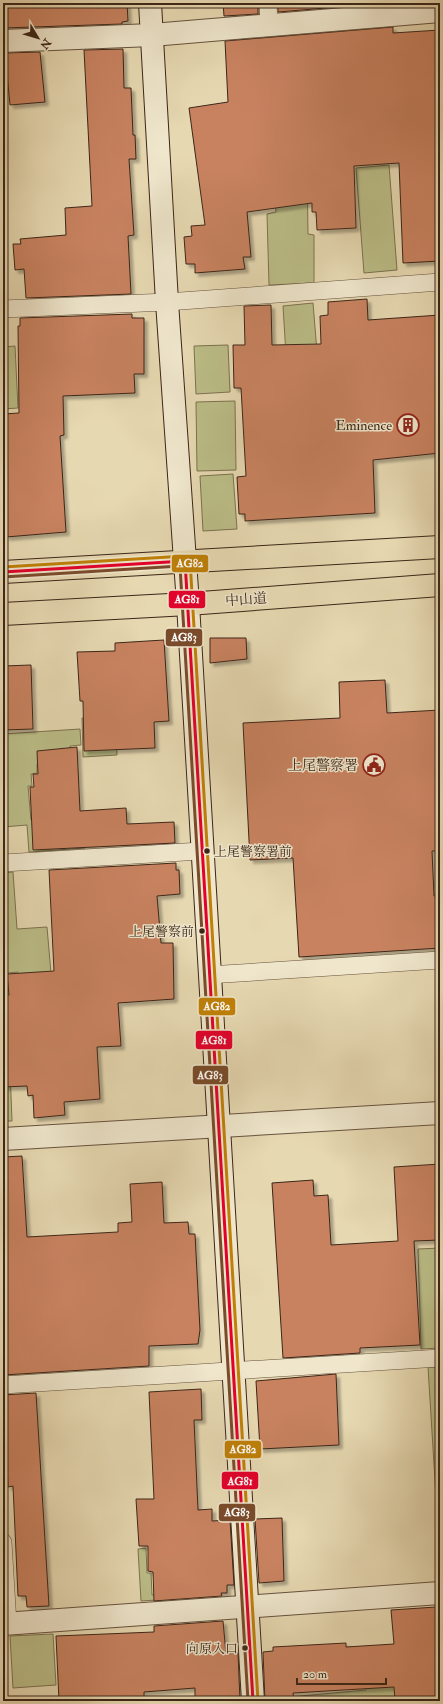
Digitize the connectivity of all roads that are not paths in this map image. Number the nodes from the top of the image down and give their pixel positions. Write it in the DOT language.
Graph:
graph roads {
  1 [pos="150,3"];
  2 [pos="268,3"];
  3 [pos="440,11"];
  4 [pos="269,25"];
  5 [pos="152,35"];
  6 [pos="3,41"];
  7 [pos="440,282"];
  8 [pos="167,302"];
  9 [pos="3,310"];
  10 [pos="440,547"];
  11 [pos="185,561"];
  12 [pos="3,572"];
  13 [pos="440,585"];
  14 [pos="188,604"];
  15 [pos="3,614"];
  16 [pos="201,851"];
  17 [pos="3,863"];
  18 [pos="440,960"];
  19 [pos="208,975"];
  20 [pos="440,1113"];
  21 [pos="217,1125"];
  22 [pos="3,1139"];
  23 [pos="440,1358"];
  24 [pos="233,1371"];
  25 [pos="3,1384"];
  26 [pos="3,1542"];
  27 [pos="440,1593"];
  28 [pos="247,1606"];
  29 [pos="6,1624"];
  30 [pos="253,1701"];
  1 -- 5 [label="street"];
  2 -- 4 [label="lane"];
  3 -- 4 [label="street"];
  4 -- 5 [label="street"];
  5 -- 6 [label="street"];
  5 -- 8 [label="street"];
  7 -- 8 [label="lane"];
  8 -- 9 [label="lane"];
  8 -- 11 [label="street"];
  10 -- 11 [label="highway"];
  11 -- 12 [label="highway"];
  11 -- 14 [label="street"];
  13 -- 14 [label="highway, 中山道"];
  14 -- 15 [label="highway, 中山道"];
  14 -- 16 [label="street"];
  16 -- 17 [label="lane"];
  16 -- 19 [label="street"];
  18 -- 19 [label="lane"];
  19 -- 21 [label="street"];
  20 -- 21 [label="street"];
  21 -- 22 [label="street"];
  21 -- 24 [label="street"];
  23 -- 24 [label="lane"];
  24 -- 25 [label="lane"];
  24 -- 28 [label="street"];
  26 -- 29 [label="lane"];
  27 -- 28 [label="street"];
  28 -- 29 [label="street"];
  28 -- 30 [label="street"];
}
